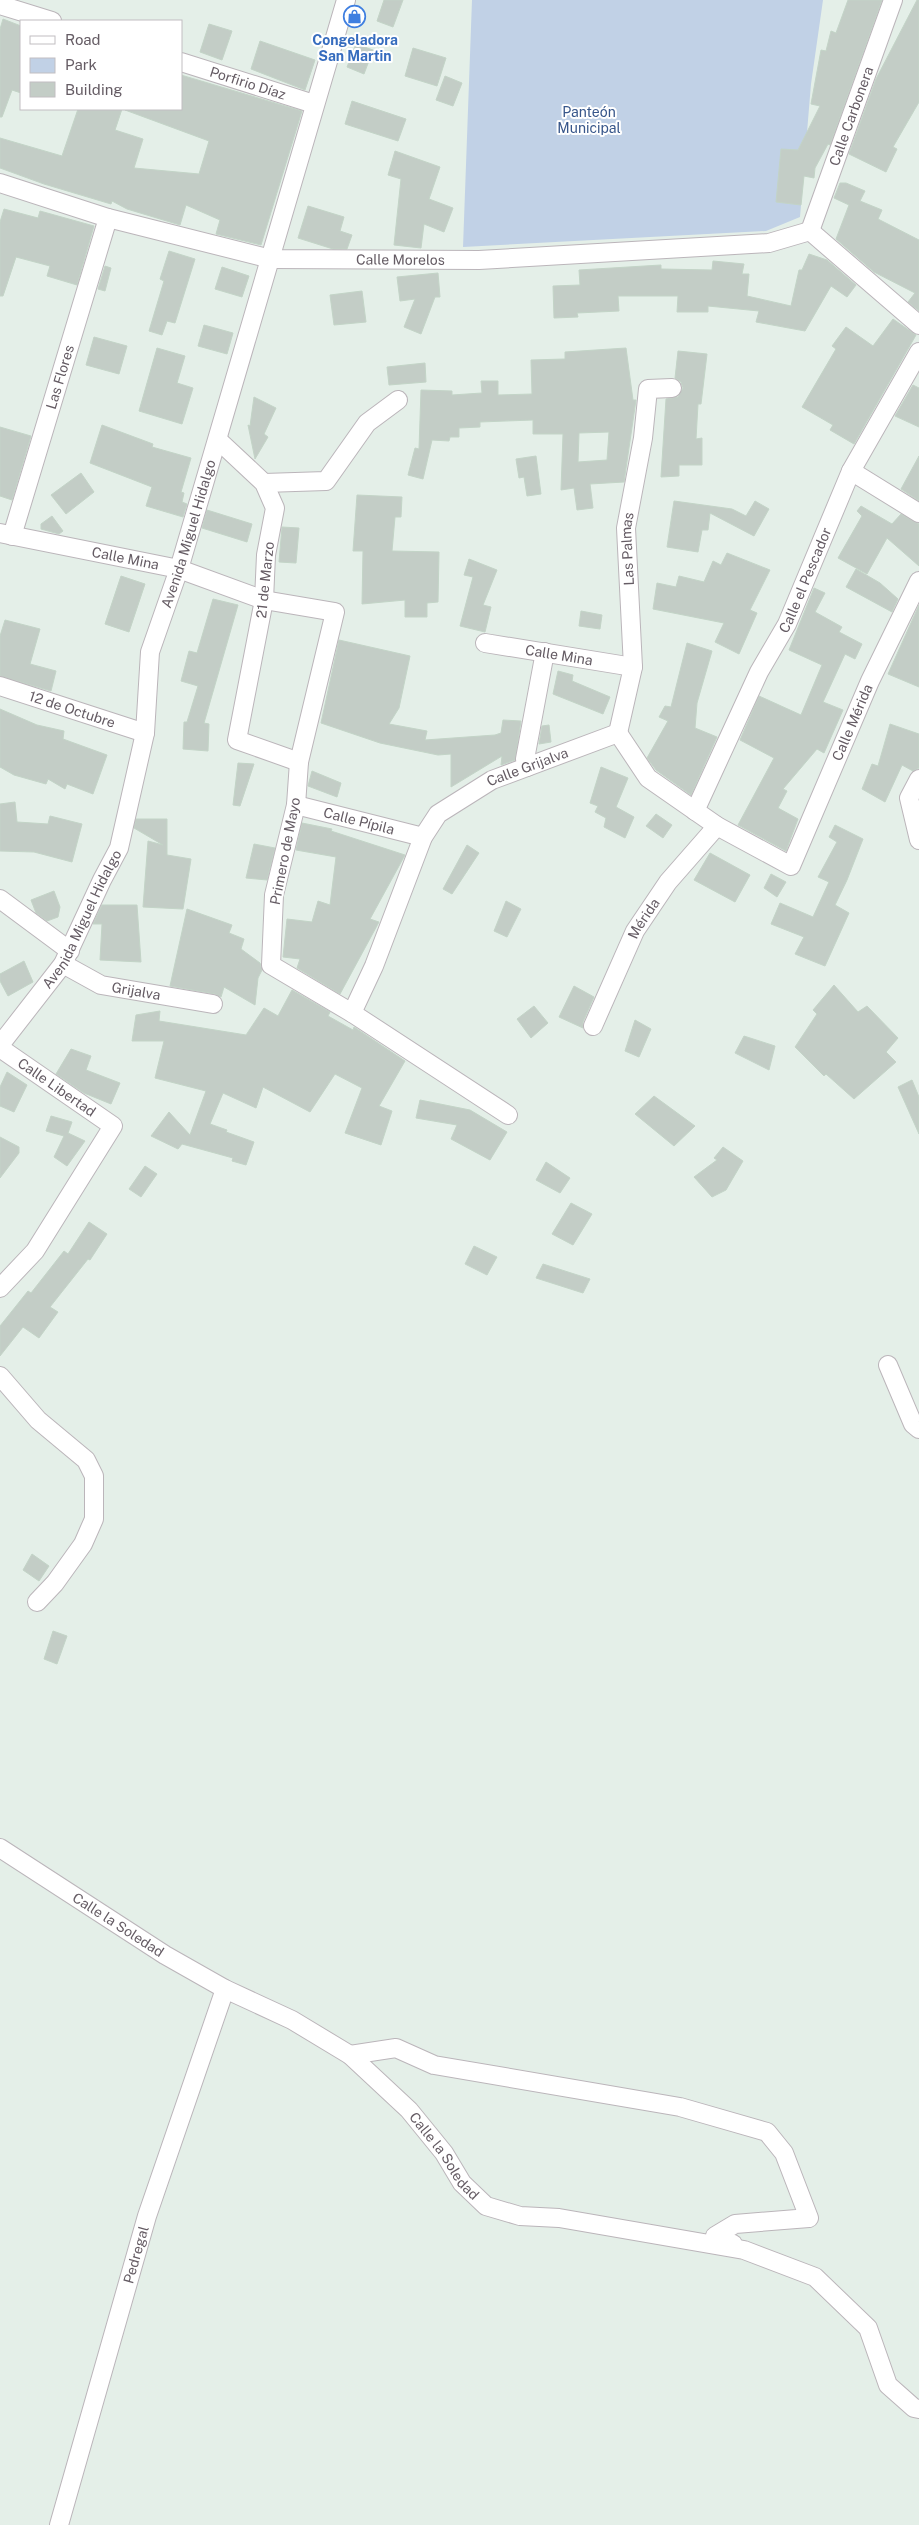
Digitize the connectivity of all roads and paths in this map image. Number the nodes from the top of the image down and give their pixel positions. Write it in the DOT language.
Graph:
graph roads {
  1 [pos="346,0"];
  2 [pos="893,0"];
  3 [pos="0,5"];
  4 [pos="49,20"];
  5 [pos="182,62"];
  6 [pos="314,104"];
  7 [pos="0,183"];
  8 [pos="108,218"];
  9 [pos="810,231"];
  10 [pos="271,259"];
  11 [pos="919,325"];
  12 [pos="919,352"];
  13 [pos="672,388"];
  14 [pos="398,400"];
  15 [pos="218,440"];
  16 [pos="851,471"];
  17 [pos="264,484"];
  18 [pos="919,513"];
  19 [pos="6,534"];
  20 [pos="179,569"];
  21 [pos="919,581"];
  22 [pos="264,600"];
  23 [pos="334,612"];
  24 [pos="485,643"];
  25 [pos="545,652"];
  26 [pos="633,667"];
  27 [pos="0,686"];
  28 [pos="145,733"];
  29 [pos="618,733"];
  30 [pos="299,762"];
  31 [pos="527,767"];
  32 [pos="919,779"];
  33 [pos="296,805"];
  34 [pos="695,811"];
  35 [pos="717,826"];
  36 [pos="423,837"];
  37 [pos="919,840"];
  38 [pos="0,899"];
  39 [pos="67,957"];
  40 [pos="212,1004"];
  41 [pos="352,1014"];
  42 [pos="593,1026"];
  43 [pos="0,1047"];
  44 [pos="508,1115"];
  45 [pos="0,1288"];
  46 [pos="888,1365"];
  47 [pos="0,1376"];
  48 [pos="919,1429"];
  49 [pos="37,1602"];
  50 [pos="0,1848"];
  51 [pos="225,1989"];
  52 [pos="350,2055"];
  53 [pos="744,2250"];
  54 [pos="919,2409"];
  55 [pos="59,2525"];
  1 -- 6 [label="street, Avenida Miguel Hidalgo"];
  2 -- 9 [label="street, Calle Carbonera"];
  3 -- 4 [label="street"];
  5 -- 6 [label="street, Porfirio Díaz"];
  6 -- 10 [label="street, Avenida Miguel Hidalgo"];
  7 -- 8 [label="street, Calle Morelos"];
  8 -- 10 [label="street, Calle Morelos"];
  8 -- 19 [label="street, Las Flores"];
  9 -- 10 [label="street, Calle Morelos"];
  9 -- 11 [label="street"];
  10 -- 15 [label="street, Avenida Miguel Hidalgo"];
  12 -- 16 [label="street, Calle el Pescador"];
  13 -- 26 [label="street, Las Palmas"];
  14 -- 17 [label="street"];
  15 -- 17 [label="street, 21 de Marzo"];
  15 -- 20 [label="street, Avenida Miguel Hidalgo"];
  16 -- 18 [label="street"];
  16 -- 34 [label="street, Calle el Pescador"];
  17 -- 22 [label="street, 21 de Marzo"];
  19 -- 20 [label="street, Calle Mina"];
  20 -- 22 [label="street, Calle Mina"];
  20 -- 28 [label="street, Avenida Miguel Hidalgo"];
  21 -- 35 [label="street, Calle Mérida"];
  22 -- 23 [label="street, Calle Mina"];
  22 -- 30 [label="street, 21 de Marzo"];
  23 -- 30 [label="street, Primero de Mayo"];
  24 -- 25 [label="street, Calle Mina"];
  25 -- 26 [label="street, Calle Mina"];
  25 -- 31 [label="street"];
  26 -- 29 [label="street, Las Palmas"];
  27 -- 28 [label="street, 12 de Octubre"];
  28 -- 39 [label="street, Avenida Miguel Hidalgo"];
  29 -- 31 [label="street, Calle Grijalva"];
  29 -- 34 [label="street"];
  30 -- 33 [label="street, Primero de Mayo"];
  31 -- 36 [label="street, Calle Grijalva"];
  32 -- 37 [label="street"];
  33 -- 36 [label="street, Calle Pípila"];
  33 -- 41 [label="street, Primero de Mayo"];
  34 -- 35 [label="street"];
  35 -- 42 [label="street, Mérida"];
  36 -- 41 [label="street, Calle Grijalva"];
  38 -- 39 [label="street, Grijalva"];
  39 -- 40 [label="street, Grijalva"];
  39 -- 43 [label="street, Avenida Miguel Hidalgo"];
  41 -- 44 [label="street, Primero de Mayo"];
  43 -- 45 [label="street, Calle Libertad"];
  46 -- 48 [label="street"];
  47 -- 49 [label="street"];
  50 -- 51 [label="street, Calle la Soledad"];
  51 -- 52 [label="street, Calle la Soledad"];
  51 -- 55 [label="street, Pedregal"];
  52 -- 53 [label="street, Calle la Soledad"];
  52 -- 53 [label="street"];
  53 -- 54 [label="street, Calle la Soledad"];
}
